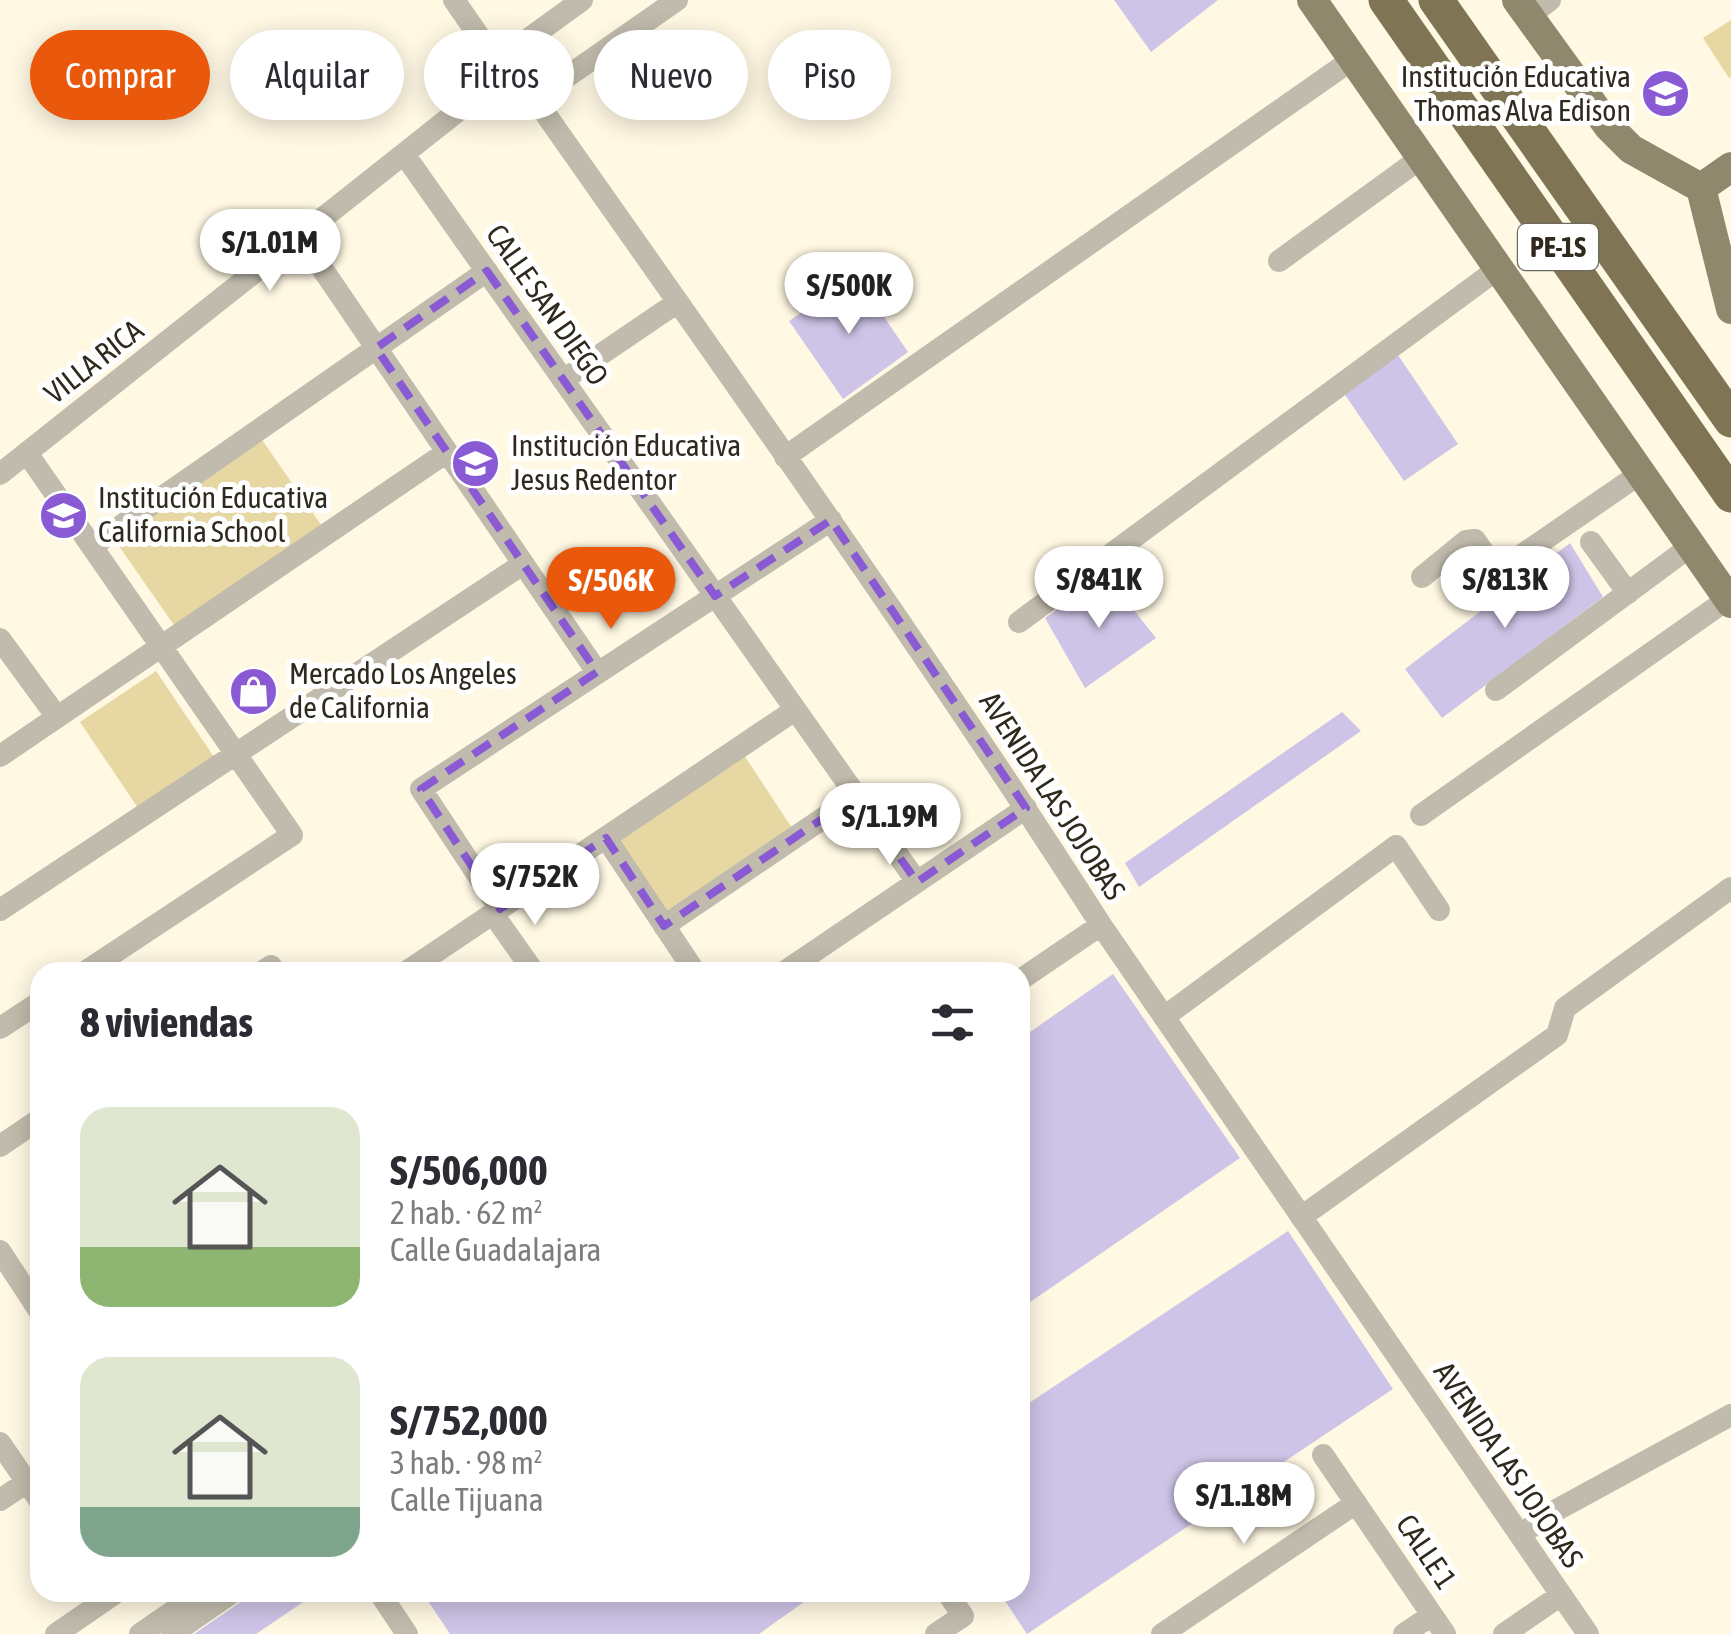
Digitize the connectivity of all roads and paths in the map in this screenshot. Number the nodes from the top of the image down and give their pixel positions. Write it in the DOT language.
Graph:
graph roads {
  1 [pos="454,0"];
  2 [pos="582,0"];
  3 [pos="676,0"];
  4 [pos="1312,0"];
  5 [pos="1386,0"];
  6 [pos="1436,0"];
  7 [pos="1532,5"];
  8 [pos="475,30"];
  9 [pos="546,30"];
  10 [pos="1353,59"];
  11 [pos="574,72"];
  12 [pos="442,120"];
  13 [pos="551,120"];
  14 [pos="404,154"];
  15 [pos="1421,158"];
  16 [pos="1731,167"];
  17 [pos="1701,188"];
  18 [pos="300,236"];
  19 [pos="1279,261"];
  20 [pos="1499,268"];
  21 [pos="487,271"];
  22 [pos="678,302"];
  23 [pos="1731,309"];
  24 [pos="376,348"];
  25 [pos="563,380"];
  26 [pos="1731,420"];
  27 [pos="447,452"];
  28 [pos="27,453"];
  29 [pos="785,458"];
  30 [pos="0,474"];
  31 [pos="1641,474"];
  32 [pos="1731,494"];
  33 [pos="830,520"];
  34 [pos="1591,542"];
  35 [pos="92,546"];
  36 [pos="1691,546"];
  37 [pos="524,564"];
  38 [pos="1422,577"];
  39 [pos="1628,593"];
  40 [pos="714,596"];
  41 [pos="1730,601"];
  42 [pos="1019,622"];
  43 [pos="0,639"];
  44 [pos="161,646"];
  45 [pos="597,672"];
  46 [pos="1496,690"];
  47 [pos="795,710"];
  48 [pos="58,717"];
  49 [pos="236,754"];
  50 [pos="0,756"];
  51 [pos="856,796"];
  52 [pos="1026,808"];
  53 [pos="1421,815"];
  54 [pos="606,838"];
  55 [pos="916,882"];
  56 [pos="1731,888"];
  57 [pos="0,910"];
  58 [pos="1439,910"];
  59 [pos="497,912"];
  60 [pos="1101,925"];
  61 [pos="664,926"];
  62 [pos="99,962"];
  63 [pos="421,962"];
  64 [pos="528,962"];
  65 [pos="688,962"];
  66 [pos="799,962"];
  67 [pos="1030,973"];
  68 [pos="30,1008"];
  69 [pos="1164,1017"];
  70 [pos="0,1028"];
  71 [pos="30,1133"];
  72 [pos="0,1146"];
  73 [pos="1301,1216"];
  74 [pos="1,1256"];
  75 [pos="30,1298"];
  76 [pos="1731,1415"];
  77 [pos="0,1443"];
  78 [pos="1323,1455"];
  79 [pos="30,1488"];
  80 [pos="30,1493"];
  81 [pos="0,1500"];
  82 [pos="1356,1503"];
  83 [pos="1520,1535"];
  84 [pos="1561,1594"];
  85 [pos="99,1602"];
  86 [pos="186,1602"];
  87 [pos="218,1602"];
  88 [pos="386,1602"];
  89 [pos="954,1602"];
  90 [pos="1439,1624"];
  91 [pos="56,1634"];
  92 [pos="140,1634"];
  93 [pos="172,1634"];
  94 [pos="407,1634"];
  95 [pos="936,1634"];
  96 [pos="1162,1634"];
  97 [pos="1404,1634"];
  98 [pos="1504,1634"];
  99 [pos="1588,1634"];
  1 -- 8 [label="street, AVENIDA LAS JOJOBAS"];
  2 -- 9 [label="street, VILLA RICA"];
  3 -- 11 [label="street"];
  4 -- 10 [label="main road"];
  5 -- 32 [label="highway, PE-1S"];
  6 -- 26 [label="highway, PE-1S"];
  7 -- 17 [label="main road"];
  10 -- 15 [label="main road"];
  10 -- 29 [label="street"];
  12 -- 14 [label="street, VILLA RICA"];
  13 -- 22 [label="street, AVENIDA LAS JOJOBAS"];
  14 -- 18 [label="street, VILLA RICA"];
  14 -- 21 [label="street, CALLE SAN DIEGO"];
  15 -- 19 [label="street"];
  15 -- 20 [label="main road"];
  16 -- 17 [label="main road"];
  17 -- 23 [label="main road"];
  18 -- 24 [label="street"];
  18 -- 28 [label="street, VILLA RICA"];
  20 -- 31 [label="main road"];
  20 -- 42 [label="street"];
  21 -- 24 [label="street"];
  21 -- 25 [label="street, CALLE SAN DIEGO"];
  22 -- 25 [label="street"];
  22 -- 29 [label="street, AVENIDA LAS JOJOBAS"];
  24 -- 27 [label="street"];
  24 -- 35 [label="street"];
  25 -- 40 [label="street, CALLE SAN DIEGO"];
  27 -- 37 [label="street"];
  27 -- 44 [label="street"];
  28 -- 30 [label="street, VILLA RICA"];
  28 -- 35 [label="street"];
  29 -- 33 [label="street, AVENIDA LAS JOJOBAS"];
  31 -- 36 [label="main road"];
  31 -- 38 [label="street"];
  33 -- 40 [label="street"];
  33 -- 52 [label="street, AVENIDA LAS JOJOBAS"];
  34 -- 39 [label="street"];
  35 -- 44 [label="street"];
  36 -- 39 [label="street"];
  36 -- 41 [label="main road"];
  37 -- 45 [label="street"];
  37 -- 49 [label="street"];
  39 -- 46 [label="street"];
  40 -- 45 [label="street"];
  40 -- 47 [label="street, CALLE SAN DIEGO"];
  41 -- 53 [label="street"];
  43 -- 48 [label="street"];
  44 -- 48 [label="street"];
  44 -- 49 [label="street"];
  45 -- 59 [label="street"];
  47 -- 51 [label="street, CALLE SAN DIEGO"];
  47 -- 54 [label="street"];
  48 -- 50 [label="street"];
  49 -- 57 [label="street"];
  49 -- 62 [label="street"];
  51 -- 55 [label="street, CALLE SAN DIEGO"];
  51 -- 61 [label="street"];
  52 -- 55 [label="street"];
  52 -- 60 [label="street, AVENIDA LAS JOJOBAS"];
  54 -- 59 [label="street"];
  54 -- 61 [label="street"];
  55 -- 66 [label="street"];
  56 -- 73 [label="street"];
  58 -- 69 [label="street"];
  59 -- 63 [label="street"];
  59 -- 64 [label="street"];
  60 -- 67 [label="street"];
  60 -- 69 [label="street, AVENIDA LAS JOJOBAS"];
  61 -- 65 [label="street"];
  68 -- 70 [label="street"];
  69 -- 73 [label="street, AVENIDA LAS JOJOBAS"];
  71 -- 72 [label="street"];
  73 -- 83 [label="street, AVENIDA LAS JOJOBAS"];
  74 -- 75 [label="street"];
  76 -- 83 [label="street"];
  77 -- 79 [label="street"];
  78 -- 82 [label="street, CALLE 1"];
  80 -- 81 [label="street"];
  82 -- 90 [label="street, CALLE 1"];
  82 -- 96 [label="street"];
  83 -- 84 [label="street, AVENIDA LAS JOJOBAS"];
  84 -- 98 [label="street"];
  84 -- 99 [label="street, AVENIDA LAS JOJOBAS"];
  85 -- 91 [label="street"];
  86 -- 92 [label="street"];
  87 -- 93 [label="street"];
  88 -- 94 [label="street"];
  89 -- 95 [label="street"];
  90 -- 97 [label="street"];
}
